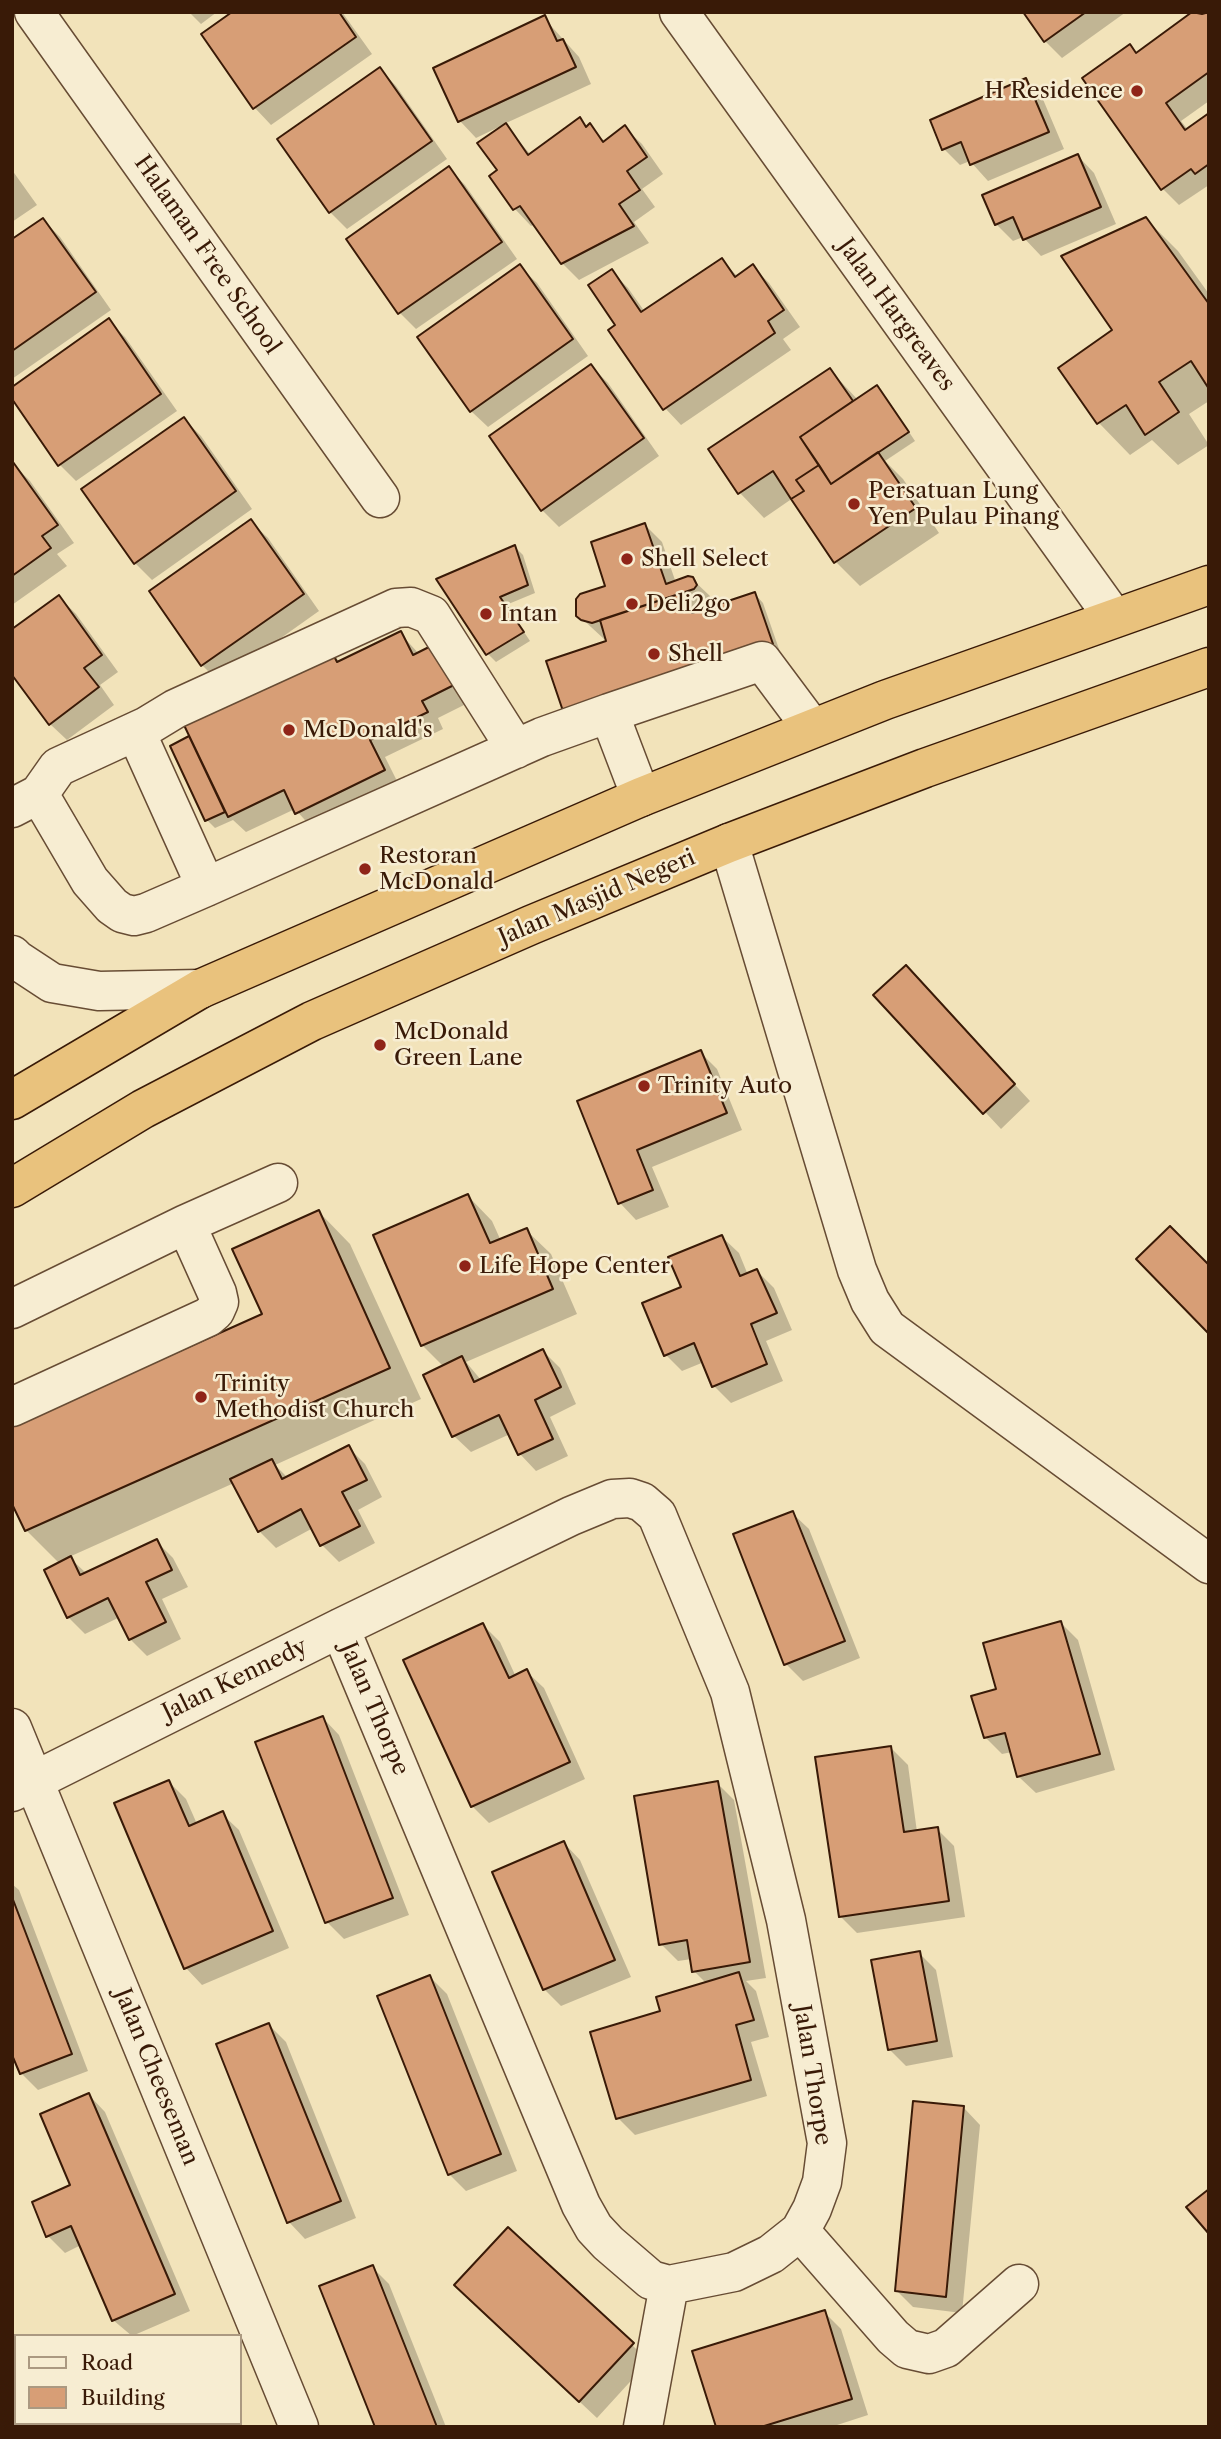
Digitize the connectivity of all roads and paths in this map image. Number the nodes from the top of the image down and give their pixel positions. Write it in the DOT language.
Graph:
graph roads {
  1 [pos="34,12"];
  2 [pos="679,12"];
  3 [pos="380,498"];
  4 [pos="1209,585"];
  5 [pos="1114,618"];
  6 [pos="1209,667"];
  7 [pos="609,713"];
  8 [pos="812,728"];
  9 [pos="136,732"];
  10 [pos="516,750"];
  11 [pos="641,797"];
  12 [pos="26,801"];
  13 [pos="729,843"];
  14 [pos="206,887"];
  15 [pos="12,955"];
  16 [pos="200,989"];
  17 [pos="12,1100"];
  18 [pos="278,1183"];
  19 [pos="12,1188"];
  20 [pos="186,1224"];
  21 [pos="12,1309"];
  22 [pos="12,1407"];
  23 [pos="612,1499"];
  24 [pos="1209,1564"];
  25 [pos="340,1628"];
  26 [pos="12,1728"];
  27 [pos="23,1786"];
  28 [pos="800,2231"];
  29 [pos="1019,2284"];
  30 [pos="669,2285"];
  31 [pos="299,2427"];
  32 [pos="643,2427"];
  1 -- 3 [label="street, Halaman Free School"];
  2 -- 5 [label="street, Jalan Hargreaves"];
  4 -- 5 [label="highway"];
  5 -- 8 [label="highway"];
  6 -- 13 [label="highway, Jalan Masjid Negeri"];
  7 -- 8 [label="street"];
  7 -- 10 [label="street"];
  7 -- 11 [label="street"];
  8 -- 11 [label="highway"];
  9 -- 10 [label="street"];
  9 -- 12 [label="street"];
  9 -- 14 [label="street"];
  10 -- 14 [label="street"];
  11 -- 16 [label="highway"];
  12 -- 14 [label="street"];
  13 -- 19 [label="highway, Jalan Masjid Negeri"];
  13 -- 24 [label="street"];
  15 -- 16 [label="street"];
  16 -- 17 [label="highway"];
  18 -- 20 [label="street"];
  20 -- 21 [label="street"];
  20 -- 22 [label="street"];
  23 -- 25 [label="street, Jalan Kennedy"];
  23 -- 28 [label="street, Jalan Thorpe"];
  25 -- 27 [label="street, Jalan Kennedy"];
  25 -- 30 [label="street, Jalan Thorpe"];
  26 -- 27 [label="street, Jalan Cheeseman"];
  27 -- 31 [label="street, Jalan Cheeseman"];
  28 -- 29 [label="street"];
  28 -- 30 [label="street, Jalan Thorpe"];
  30 -- 32 [label="street"];
}
